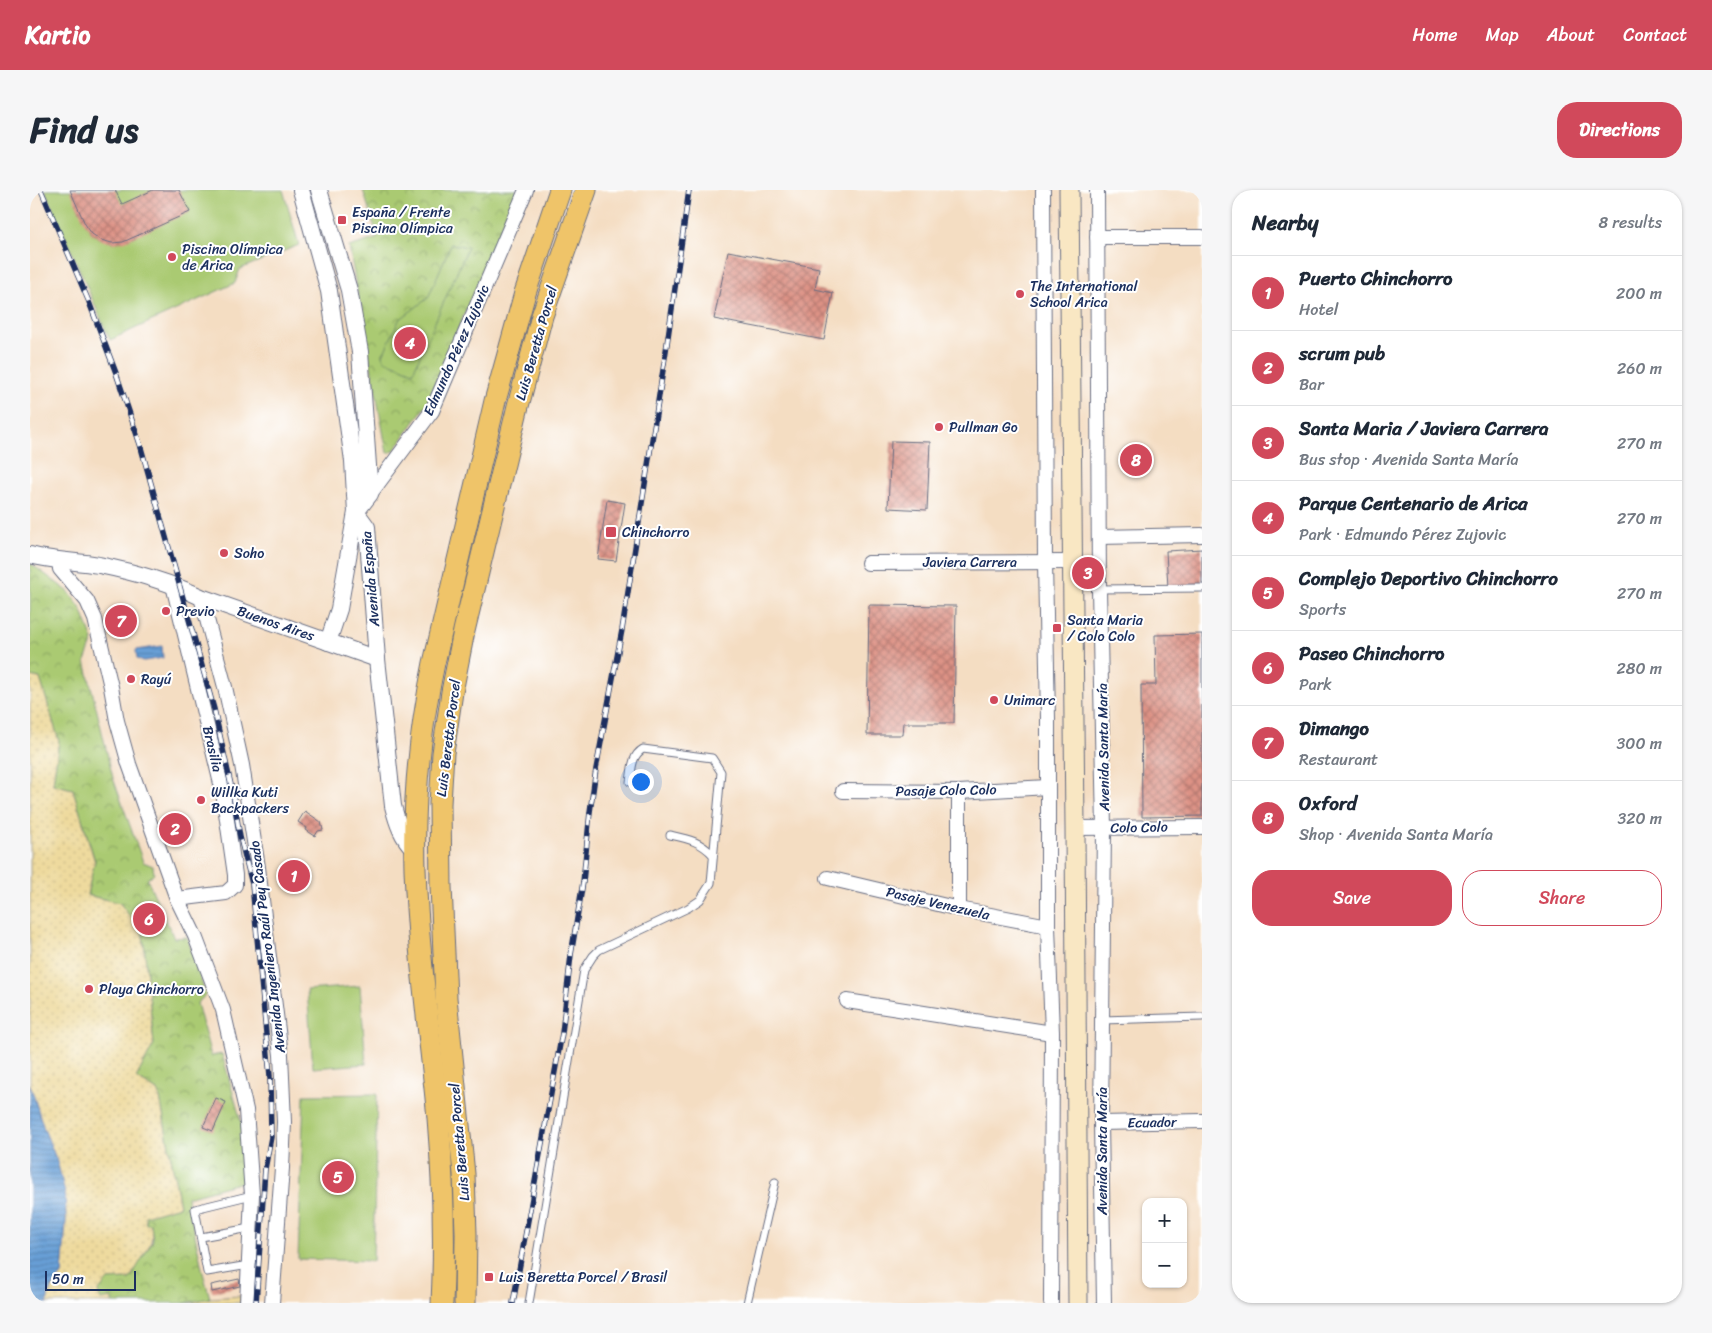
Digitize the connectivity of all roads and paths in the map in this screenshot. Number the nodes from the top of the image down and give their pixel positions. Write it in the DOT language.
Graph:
graph roads {
  1 [pos="301,190"];
  2 [pos="319,190"];
  3 [pos="526,190"];
  4 [pos="560,190"];
  5 [pos="586,190"];
  6 [pos="1043,190"];
  7 [pos="1069,190"];
  8 [pos="1097,190"];
  9 [pos="1097,237"];
  10 [pos="1202,237"];
  11 [pos="367,463"];
  12 [pos="384,478"];
  13 [pos="370,494"];
  14 [pos="356,512"];
  15 [pos="1202,535"];
  16 [pos="1099,536"];
  17 [pos="30,555"];
  18 [pos="59,560"];
  19 [pos="1045,562"];
  20 [pos="1072,562"];
  21 [pos="868,563"];
  22 [pos="174,585"];
  23 [pos="1202,588"];
  24 [pos="1099,589"];
  25 [pos="201,597"];
  26 [pos="328,642"];
  27 [pos="377,659"];
  28 [pos="630,782"];
  29 [pos="1048,787"];
  30 [pos="843,791"];
  31 [pos="959,792"];
  32 [pos="1202,827"];
  33 [pos="1075,828"];
  34 [pos="1104,828"];
  35 [pos="670,835"];
  36 [pos="415,850"];
  37 [pos="713,855"];
  38 [pos="828,878"];
  39 [pos="177,899"];
  40 [pos="959,909"];
  41 [pos="1048,926"];
  42 [pos="847,1001"];
  43 [pos="1202,1017"];
  44 [pos="1102,1020"];
  45 [pos="1052,1034"];
  46 [pos="1202,1121"];
  47 [pos="1101,1123"];
  48 [pos="775,1182"];
  49 [pos="252,1195"];
  50 [pos="250,1228"];
  51 [pos="201,1237"];
  52 [pos="249,1265"];
  53 [pos="247,1303"];
  54 [pos="272,1303"];
  55 [pos="442,1303"];
  56 [pos="465,1303"];
  57 [pos="529,1303"];
  58 [pos="746,1303"];
  59 [pos="1052,1303"];
  60 [pos="1078,1303"];
  61 [pos="1104,1303"];
  1 -- 14 [label="street, Avenida España"];
  2 -- 11 [label="street"];
  3 -- 12 [label="street, Edmundo Pérez Zujovic"];
  4 -- 36 [label="main road, Luis Beretta Porcel"];
  5 -- 56 [label="main road, Luis Beretta Porcel"];
  6 -- 19 [label="street"];
  7 -- 20 [label="main road, Avenida Santa María"];
  8 -- 9 [label="street, Avenida Santa María"];
  9 -- 10 [label="street"];
  9 -- 16 [label="street, Avenida Santa María"];
  11 -- 12 [label="street"];
  11 -- 13 [label="street"];
  12 -- 13 [label="street, Edmundo Pérez Zujovic"];
  13 -- 14 [label="street, Edmundo Pérez Zujovic"];
  14 -- 26 [label="street, Edmundo Pérez Zujovic"];
  14 -- 27 [label="street, Avenida España"];
  15 -- 16 [label="street"];
  16 -- 24 [label="street, Avenida Santa María"];
  17 -- 18 [label="street"];
  18 -- 22 [label="street, Buenos Aires"];
  18 -- 39 [label="street"];
  19 -- 20 [label="street, Javiera Carrera"];
  19 -- 21 [label="street, Javiera Carrera"];
  19 -- 29 [label="street"];
  20 -- 33 [label="main road, Avenida Santa María"];
  22 -- 25 [label="street, Buenos Aires"];
  22 -- 39 [label="street, Brasilia"];
  23 -- 24 [label="lane"];
  24 -- 34 [label="street, Avenida Santa María"];
  25 -- 26 [label="street, Buenos Aires"];
  25 -- 54 [label="street, Avenida Ingeniero Raúl Pey Casado"];
  26 -- 27 [label="street, Buenos Aires"];
  27 -- 36 [label="street, Avenida España"];
  28 -- 37 [label="lane"];
  29 -- 31 [label="street, Pasaje Colo Colo"];
  29 -- 41 [label="street"];
  30 -- 31 [label="street, Pasaje Colo Colo"];
  31 -- 40 [label="street"];
  32 -- 34 [label="street, Colo Colo"];
  33 -- 34 [label="street, Colo Colo"];
  33 -- 60 [label="main road, Avenida Santa María"];
  34 -- 44 [label="street, Avenida Santa María"];
  35 -- 37 [label="lane"];
  36 -- 55 [label="main road, Luis Beretta Porcel"];
  37 -- 57 [label="lane"];
  38 -- 40 [label="street, Pasaje Venezuela"];
  39 -- 49 [label="street"];
  40 -- 41 [label="street, Pasaje Venezuela"];
  41 -- 45 [label="street"];
  42 -- 45 [label="street"];
  43 -- 44 [label="lane"];
  44 -- 47 [label="street, Avenida Santa María"];
  45 -- 59 [label="street"];
  46 -- 47 [label="street, Ecuador"];
  47 -- 61 [label="street, Avenida Santa María"];
  48 -- 58 [label="lane"];
  49 -- 50 [label="street"];
  49 -- 51 [label="lane"];
  50 -- 51 [label="lane"];
  50 -- 52 [label="street"];
  51 -- 52 [label="lane"];
  52 -- 53 [label="street"];
}
